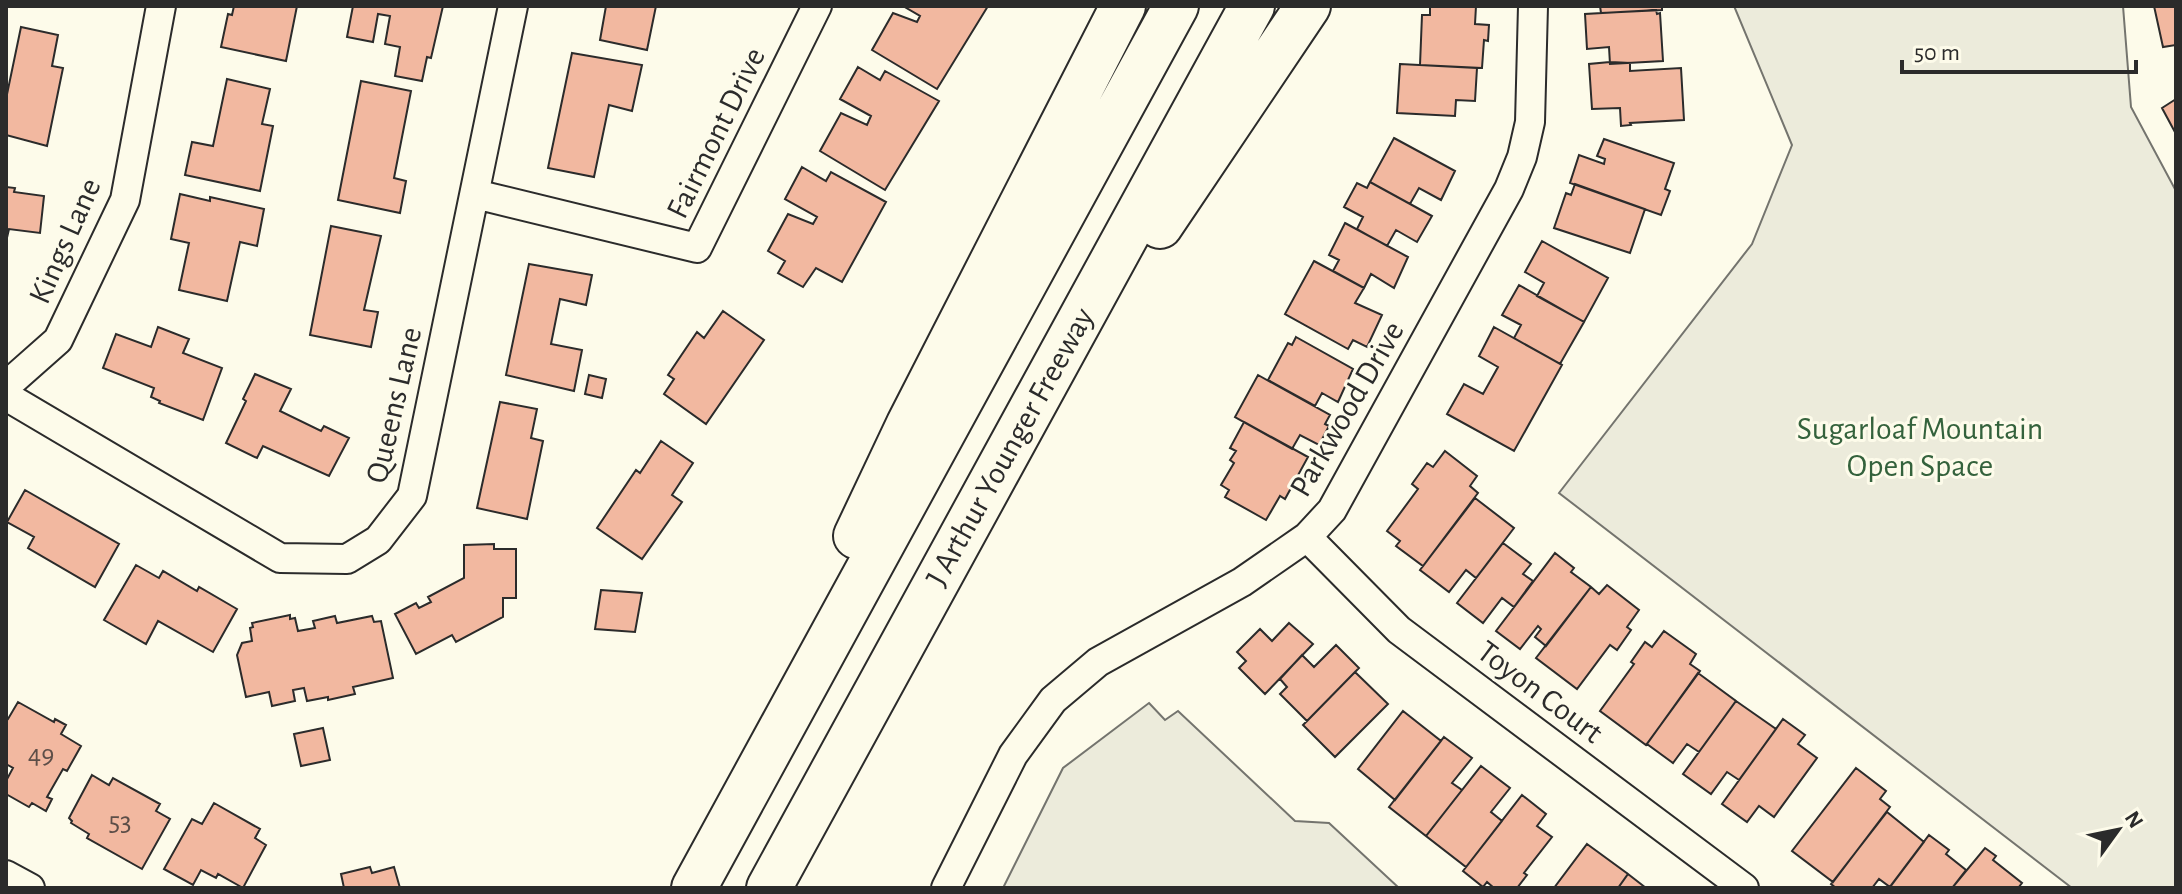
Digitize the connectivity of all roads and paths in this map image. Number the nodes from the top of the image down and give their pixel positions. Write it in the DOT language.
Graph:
graph roads {
  1 [pos="161,6"];
  2 [pos="513,6"];
  3 [pos="817,6"];
  4 [pos="1123,6"];
  5 [pos="1176,6"];
  6 [pos="1252,6"];
  7 [pos="1308,6"];
  8 [pos="1533,6"];
  9 [pos="475,194"];
  10 [pos="6,386"];
  11 [pos="6,396"];
  12 [pos="1015,439"];
  13 [pos="1307,537"];
  14 [pos="6,875"];
  15 [pos="30,888"];
  16 [pos="693,888"];
  17 [pos="769,888"];
  18 [pos="946,888"];
  19 [pos="1744,888"];
  1 -- 10 [label="street, Kings Lane"];
  2 -- 9 [label="street, Queens Lane"];
  3 -- 9 [label="street, Fairmont Drive"];
  4 -- 16 [label="highway"];
  5 -- 16 [label="highway, J Arthur Younger Freeway"];
  6 -- 12 [label="highway, J Arthur Younger Freeway"];
  7 -- 12 [label="highway"];
  8 -- 13 [label="street, Parkwood Drive"];
  9 -- 11 [label="street, Queens Lane"];
  12 -- 17 [label="highway, J Arthur Younger Freeway"];
  13 -- 18 [label="street, Parkwood Drive"];
  13 -- 19 [label="street, Toyon Court"];
  14 -- 15 [label="street"];
}
